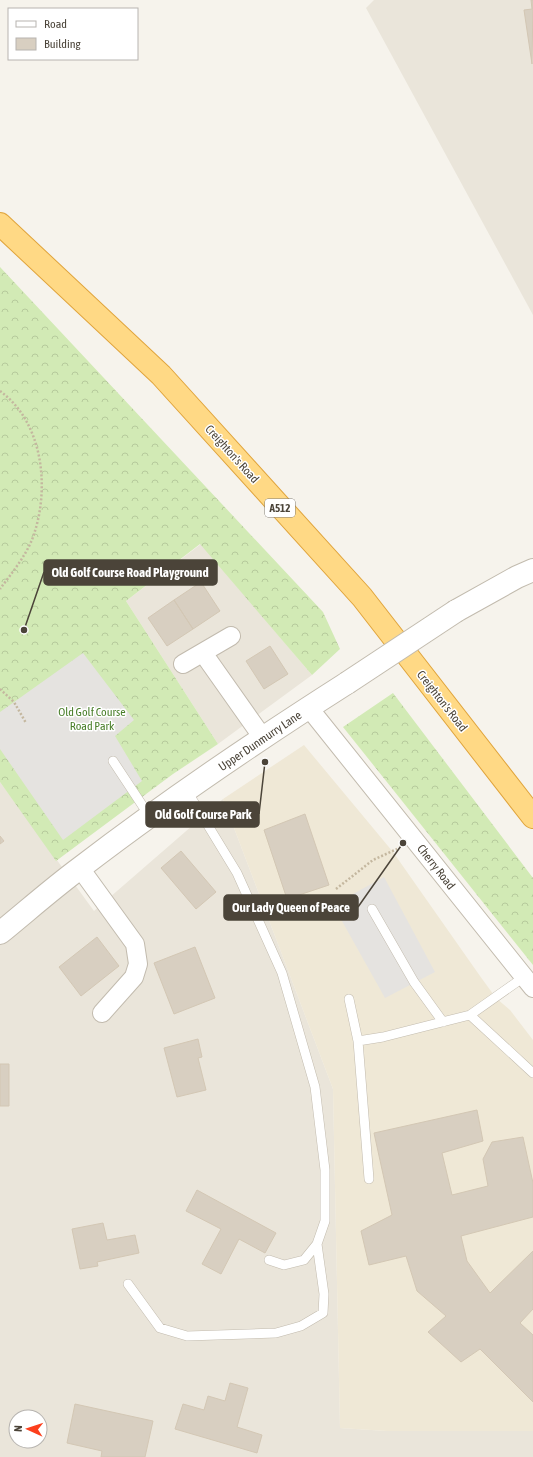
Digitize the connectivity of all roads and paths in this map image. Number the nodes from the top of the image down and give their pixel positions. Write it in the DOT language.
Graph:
graph roads {
  1 [pos="0,224"];
  2 [pos="0,391"];
  3 [pos="533,570"];
  4 [pos="0,589"];
  5 [pos="231,636"];
  6 [pos="203,653"];
  7 [pos="183,664"];
  8 [pos="0,689"];
  9 [pos="309,708"];
  10 [pos="26,723"];
  11 [pos="263,738"];
  12 [pos="113,761"];
  13 [pos="187,791"];
  14 [pos="150,817"];
  15 [pos="533,817"];
  16 [pos="398,848"];
  17 [pos="80,868"];
  18 [pos="336,889"];
  19 [pos="372,909"];
  20 [pos="0,933"];
  21 [pos="529,983"];
  22 [pos="349,999"];
  23 [pos="102,1013"];
  24 [pos="470,1015"];
  25 [pos="443,1022"];
  26 [pos="358,1041"];
  27 [pos="533,1073"];
  28 [pos="369,1179"];
  29 [pos="317,1244"];
  30 [pos="269,1260"];
  31 [pos="128,1284"];
  1 -- 15 [label="highway, Creighton's Road / A512"];
  2 -- 4 [label="path"];
  3 -- 9 [label="street, Upper Dunmurry Lane, bridge"];
  5 -- 6 [label="street"];
  6 -- 7 [label="street"];
  6 -- 11 [label="street"];
  8 -- 10 [label="path"];
  9 -- 11 [label="street, Upper Dunmurry Lane"];
  9 -- 21 [label="street, Cherry Road"];
  11 -- 13 [label="street, Upper Dunmurry Lane"];
  12 -- 14 [label="lane"];
  13 -- 14 [label="street, Upper Dunmurry Lane"];
  13 -- 29 [label="lane"];
  14 -- 17 [label="street, Upper Dunmurry Lane"];
  16 -- 18 [label="path"];
  17 -- 20 [label="street, Upper Dunmurry Lane"];
  17 -- 23 [label="street"];
  19 -- 25 [label="lane"];
  21 -- 24 [label="lane"];
  22 -- 26 [label="lane"];
  24 -- 25 [label="lane"];
  24 -- 27 [label="lane"];
  25 -- 26 [label="lane"];
  26 -- 28 [label="lane"];
  29 -- 30 [label="lane"];
  29 -- 31 [label="lane"];
}
